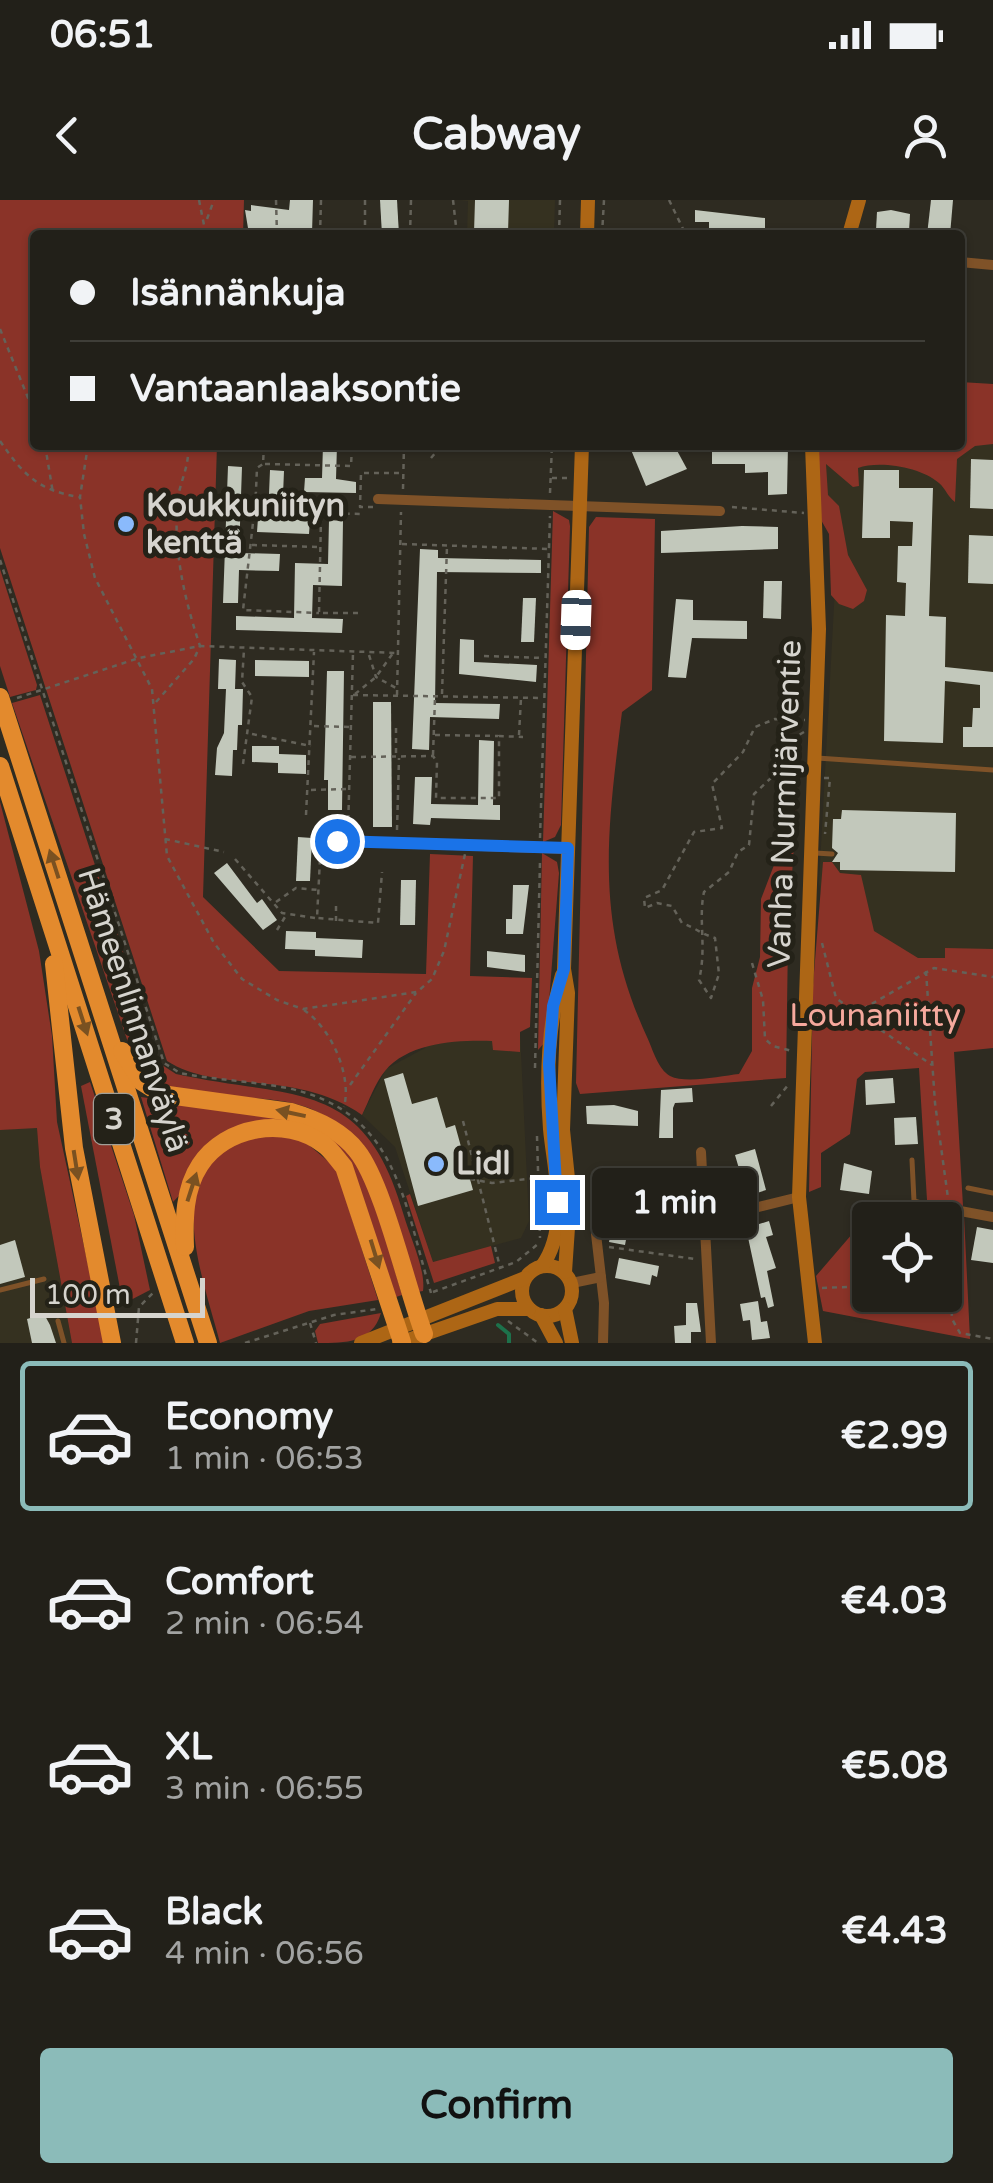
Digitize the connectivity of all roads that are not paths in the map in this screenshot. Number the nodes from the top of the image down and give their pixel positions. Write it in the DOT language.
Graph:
graph roads {
  1 [pos="588,200"];
  2 [pos="859,200"];
  3 [pos="587,230"];
  4 [pos="850,230"];
  5 [pos="965,262"];
  6 [pos="993,264"];
  7 [pos="582,450"];
  8 [pos="812,450"];
  9 [pos="378,500"];
  10 [pos="581,506"];
  11 [pos="720,511"];
  12 [pos="6,698"];
  13 [pos="816,758"];
  14 [pos="0,766"];
  15 [pos="993,770"];
  16 [pos="341,839"];
  17 [pos="568,848"];
  18 [pos="812,852"];
  19 [pos="832,854"];
  20 [pos="41,895"];
  21 [pos="564,969"];
  22 [pos="100,1006"];
  23 [pos="701,1152"];
  24 [pos="912,1160"];
  25 [pos="968,1188"];
  26 [pos="993,1194"];
  27 [pos="799,1197"];
  28 [pos="919,1202"];
  29 [pos="962,1211"];
  30 [pos="993,1217"];
  31 [pos="706,1220"];
  32 [pos="597,1240"];
  33 [pos="542,1266"];
  34 [pos="568,1277"];
  35 [pos="601,1277"];
  36 [pos="44,1278"];
  37 [pos="525,1278"];
  38 [pos="190,1283"];
  39 [pos="0,1290"];
  40 [pos="565,1308"];
  41 [pos="535,1312"];
  42 [pos="58,1321"];
  43 [pos="421,1328"];
  44 [pos="399,1338"];
  45 [pos="207,1340"];
  46 [pos="64,1343"];
  47 [pos="112,1343"];
  48 [pos="185,1343"];
  49 [pos="361,1343"];
  50 [pos="556,1343"];
  51 [pos="572,1343"];
  52 [pos="603,1343"];
  53 [pos="711,1343"];
  54 [pos="815,1343"];
  1 -- 3 [label="main road"];
  2 -- 4 [label="main road"];
  5 -- 6 [label="street"];
  7 -- 10 [label="main road"];
  8 -- 13 [label="main road, Vanha Nurmijärventie"];
  9 -- 10 [label="street"];
  10 -- 11 [label="street"];
  10 -- 17 [label="main road"];
  22 -- 12 [label="highway, Hämeenlinnanväylä / 3, one-way"];
  13 -- 15 [label="lane"];
  13 -- 18 [label="main road, Vanha Nurmijärventie"];
  14 -- 20 [label="highway, Hämeenlinnanväylä / 3"];
  16 -- 17 [label="street"];
  17 -- 21 [label="main road"];
  18 -- 19 [label="lane"];
  18 -- 27 [label="main road, Vanha Nurmijärventie"];
  20 -- 47 [label="highway, one-way"];
  20 -- 48 [label="highway, Hämeenlinnanväylä / 3, one-way"];
  21 -- 33 [label="main road"];
  21 -- 34 [label="main road"];
  22 -- 38 [label="highway, Hämeenlinnanväylä / 3"];
  43 -- 22 [label="highway, one-way"];
  23 -- 31 [label="street"];
  24 -- 28 [label="lane"];
  25 -- 26 [label="lane"];
  27 -- 31 [label="street"];
  27 -- 54 [label="main road, Vanha Nurmijärventie"];
  29 -- 30 [label="street"];
  31 -- 53 [label="street"];
  32 -- 35 [label="street"];
  33 -- 34 [label="main road"];
  33 -- 37 [label="main road"];
  34 -- 35 [label="street"];
  34 -- 40 [label="main road"];
  35 -- 52 [label="street"];
  36 -- 39 [label="lane"];
  37 -- 41 [label="main road"];
  37 -- 43 [label="main road"];
  38 -- 44 [label="highway, one-way"];
  38 -- 45 [label="highway, Hämeenlinnanväylä / 3"];
  40 -- 41 [label="main road"];
  40 -- 51 [label="main road"];
  41 -- 43 [label="main road"];
  41 -- 50 [label="main road"];
  42 -- 46 [label="lane"];
  43 -- 44 [label="main road"];
  44 -- 49 [label="main road"];
}
